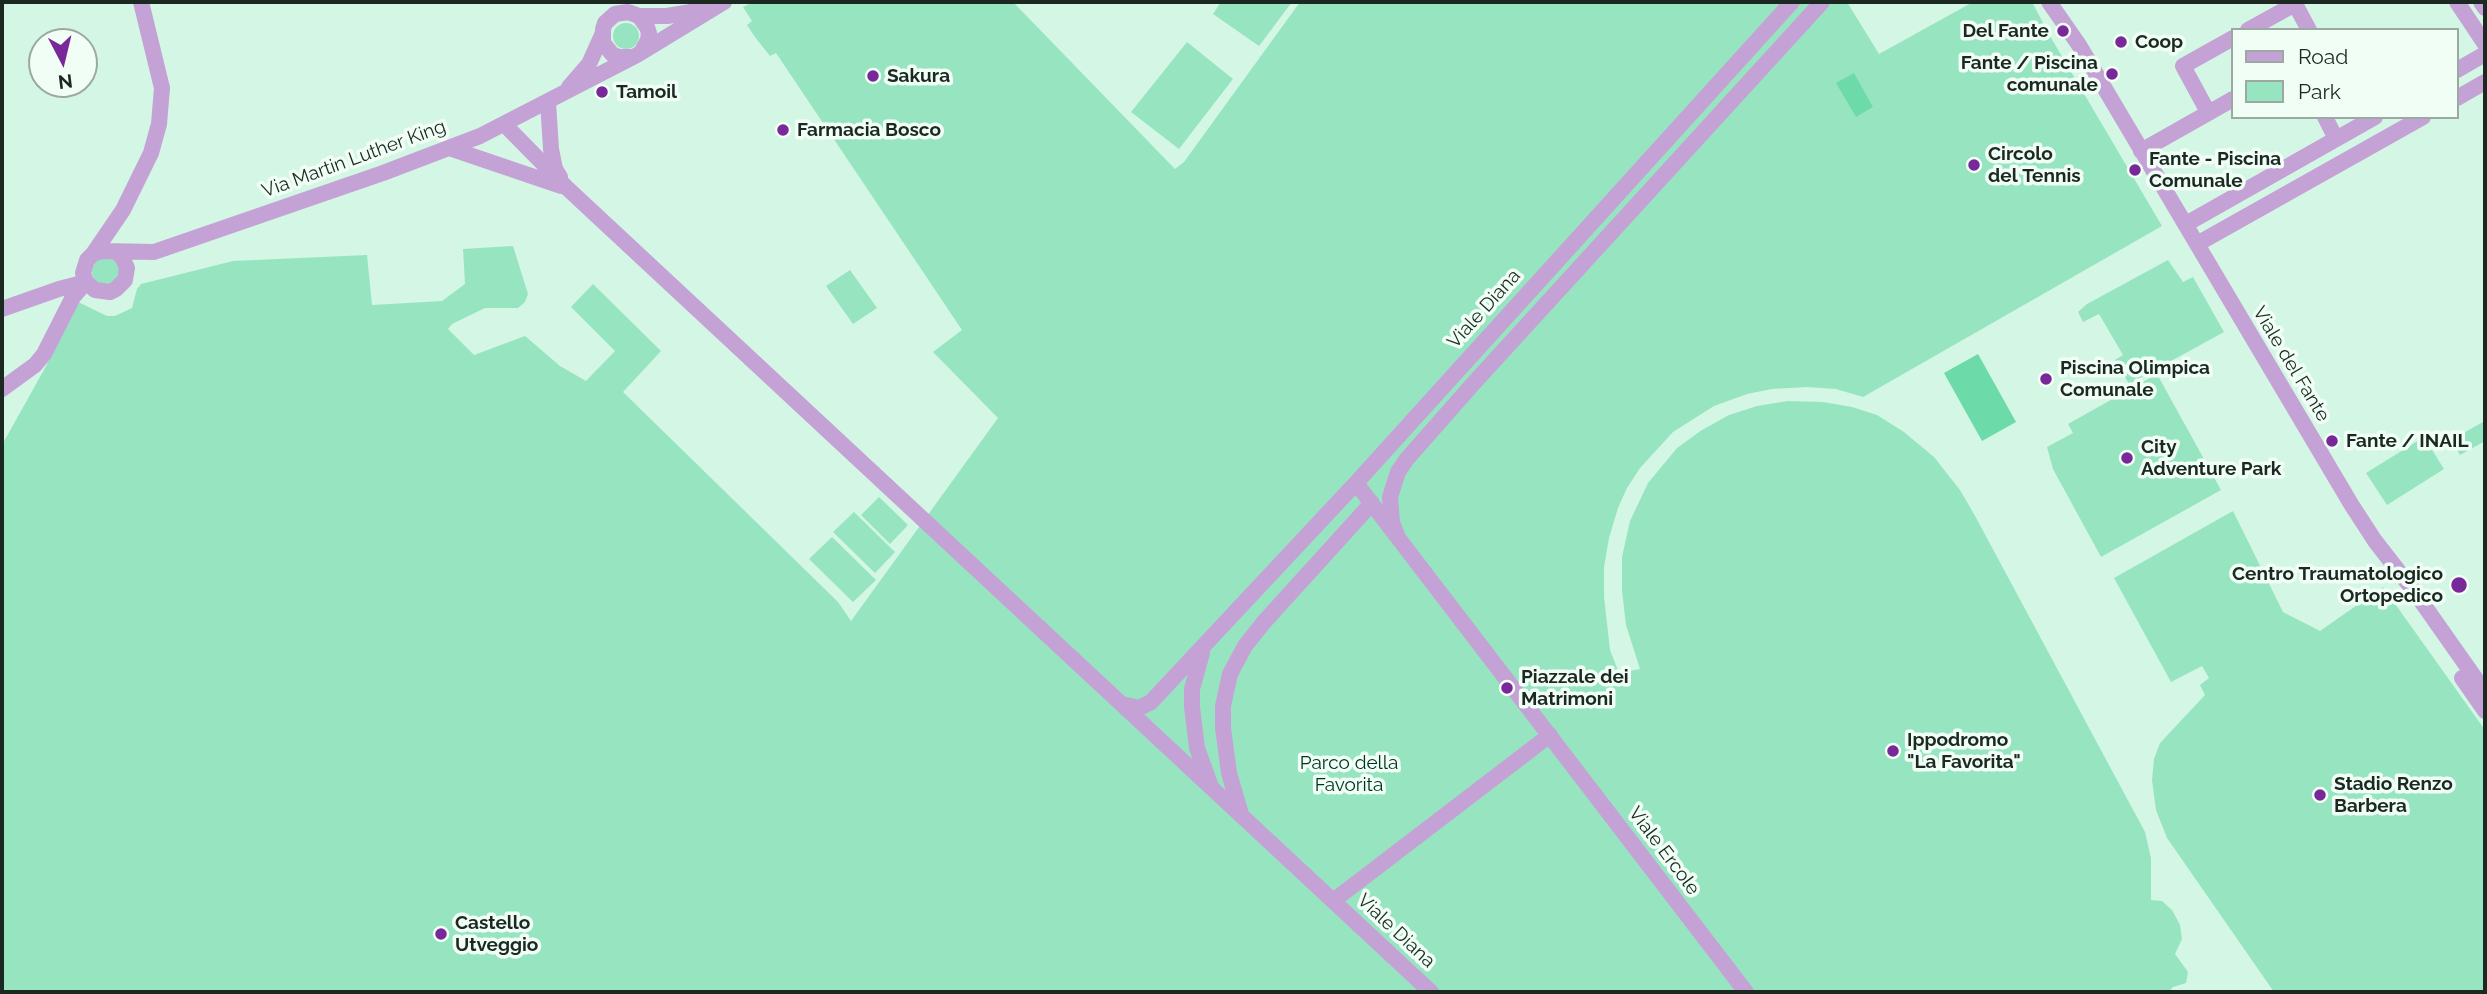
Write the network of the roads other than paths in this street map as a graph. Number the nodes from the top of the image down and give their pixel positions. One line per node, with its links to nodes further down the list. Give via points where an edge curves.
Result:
1 (141, 2): 41 (street, via 162,88 159,124 123,209)
2 (606, 2): 12 (street)
3 (1792, 2): 47 (street, Viale Diana)
4 (1822, 2): 49 (street, via 1406,460 1390,497)
5 (2049, 2): 19 (street, Viale del Fante)
6 (2061, 2): 19 (street, Viale del Fante)
7 (2458, 2): 18 (street)
8 (2481, 2): 11 (street)
9 (2294, 3): 14 (street); 15 (street)
10 (720, 4): 13 (street, via 683,15); 20 (street)
11 (2485, 8)
12 (621, 12): 13 (street); 16 (street, via 610,18)
13 (639, 16): 20 (street, via 649,33)
14 (2251, 28)
15 (2308, 28)
16 (602, 35): 20 (street, via 612,54 625,58); 24 (street, via 590,64)
17 (2232, 39): 28 (street, via 2183,66)
18 (2485, 44)
19 (2079, 46): 35 (street, Viale del Fante)
20 (637, 54): 24 (street)
21 (2485, 54): 22 (street)
22 (2459, 69)
23 (2485, 82): 25 (street)
24 (562, 93): 27 (street, Via Martin Luther King)
25 (2459, 97)
26 (2232, 100): 28 (street)
27 (548, 102): 32 (street, Via Martin Luther King); 36 (street, via 555,169)
28 (2208, 113): 35 (street)
29 (2326, 119): 33 (street)
30 (2371, 119): 33 (street)
31 (2419, 119): 38 (street)
32 (505, 125): 34 (street, Via Martin Luther King); 36 (street)
33 (2336, 139): 37 (street)
34 (449, 148): 36 (street); 39 (street, Via Martin Luther King)
35 (2141, 150): 37 (street, Viale del Fante)
36 (567, 188): 54 (street)
37 (2186, 225): 38 (street, Viale del Fante)
38 (2197, 244): 50 (street, Viale del Fante)
39 (154, 252): 40 (street, Via Martin Luther King); 42 (street, Via Martin Luther King)
40 (117, 253): 41 (street, via 102,251); 42 (street)
41 (88, 268): 42 (street, via 95,290 110,292 121,285); 43 (street, via 59,289); 44 (street)
42 (127, 273)
43 (26, 301): 44 (street, via 61,294); 45 (street)
44 (69, 306): 46 (street, via 39,360)
45 (2, 309)
46 (2, 389)
47 (1356, 483): 48 (street, Viale Ercole); 51 (street, Viale Diana)
48 (1372, 503): 49 (street, Viale Ercole); 59 (street, via 1264,622 1230,674 1223,728 1234,797)
49 (1397, 535): 57 (street, Viale Ercole)
50 (2410, 593): 52 (street, via 2446,629); 53 (street, Viale del Fante); 55 (street); 56 (street)
51 (1206, 644): 54 (street, Viale Diana, via 1152,702 1139,708); 58 (street, Viale Diana, via 1196,670 1192,707 1197,748)
52 (2485, 684)
53 (2485, 692)
54 (1116, 701): 58 (street, Viale Diana)
55 (2485, 702)
56 (2485, 711)
57 (1550, 735): 60 (street, Viale Diana); 62 (street, Viale Ercole)
58 (1212, 790): 59 (street, Viale Diana)
59 (1243, 820): 60 (street, Viale Diana)
60 (1333, 901): 61 (street, Viale Diana)
61 (1431, 992)
62 (1746, 992)

